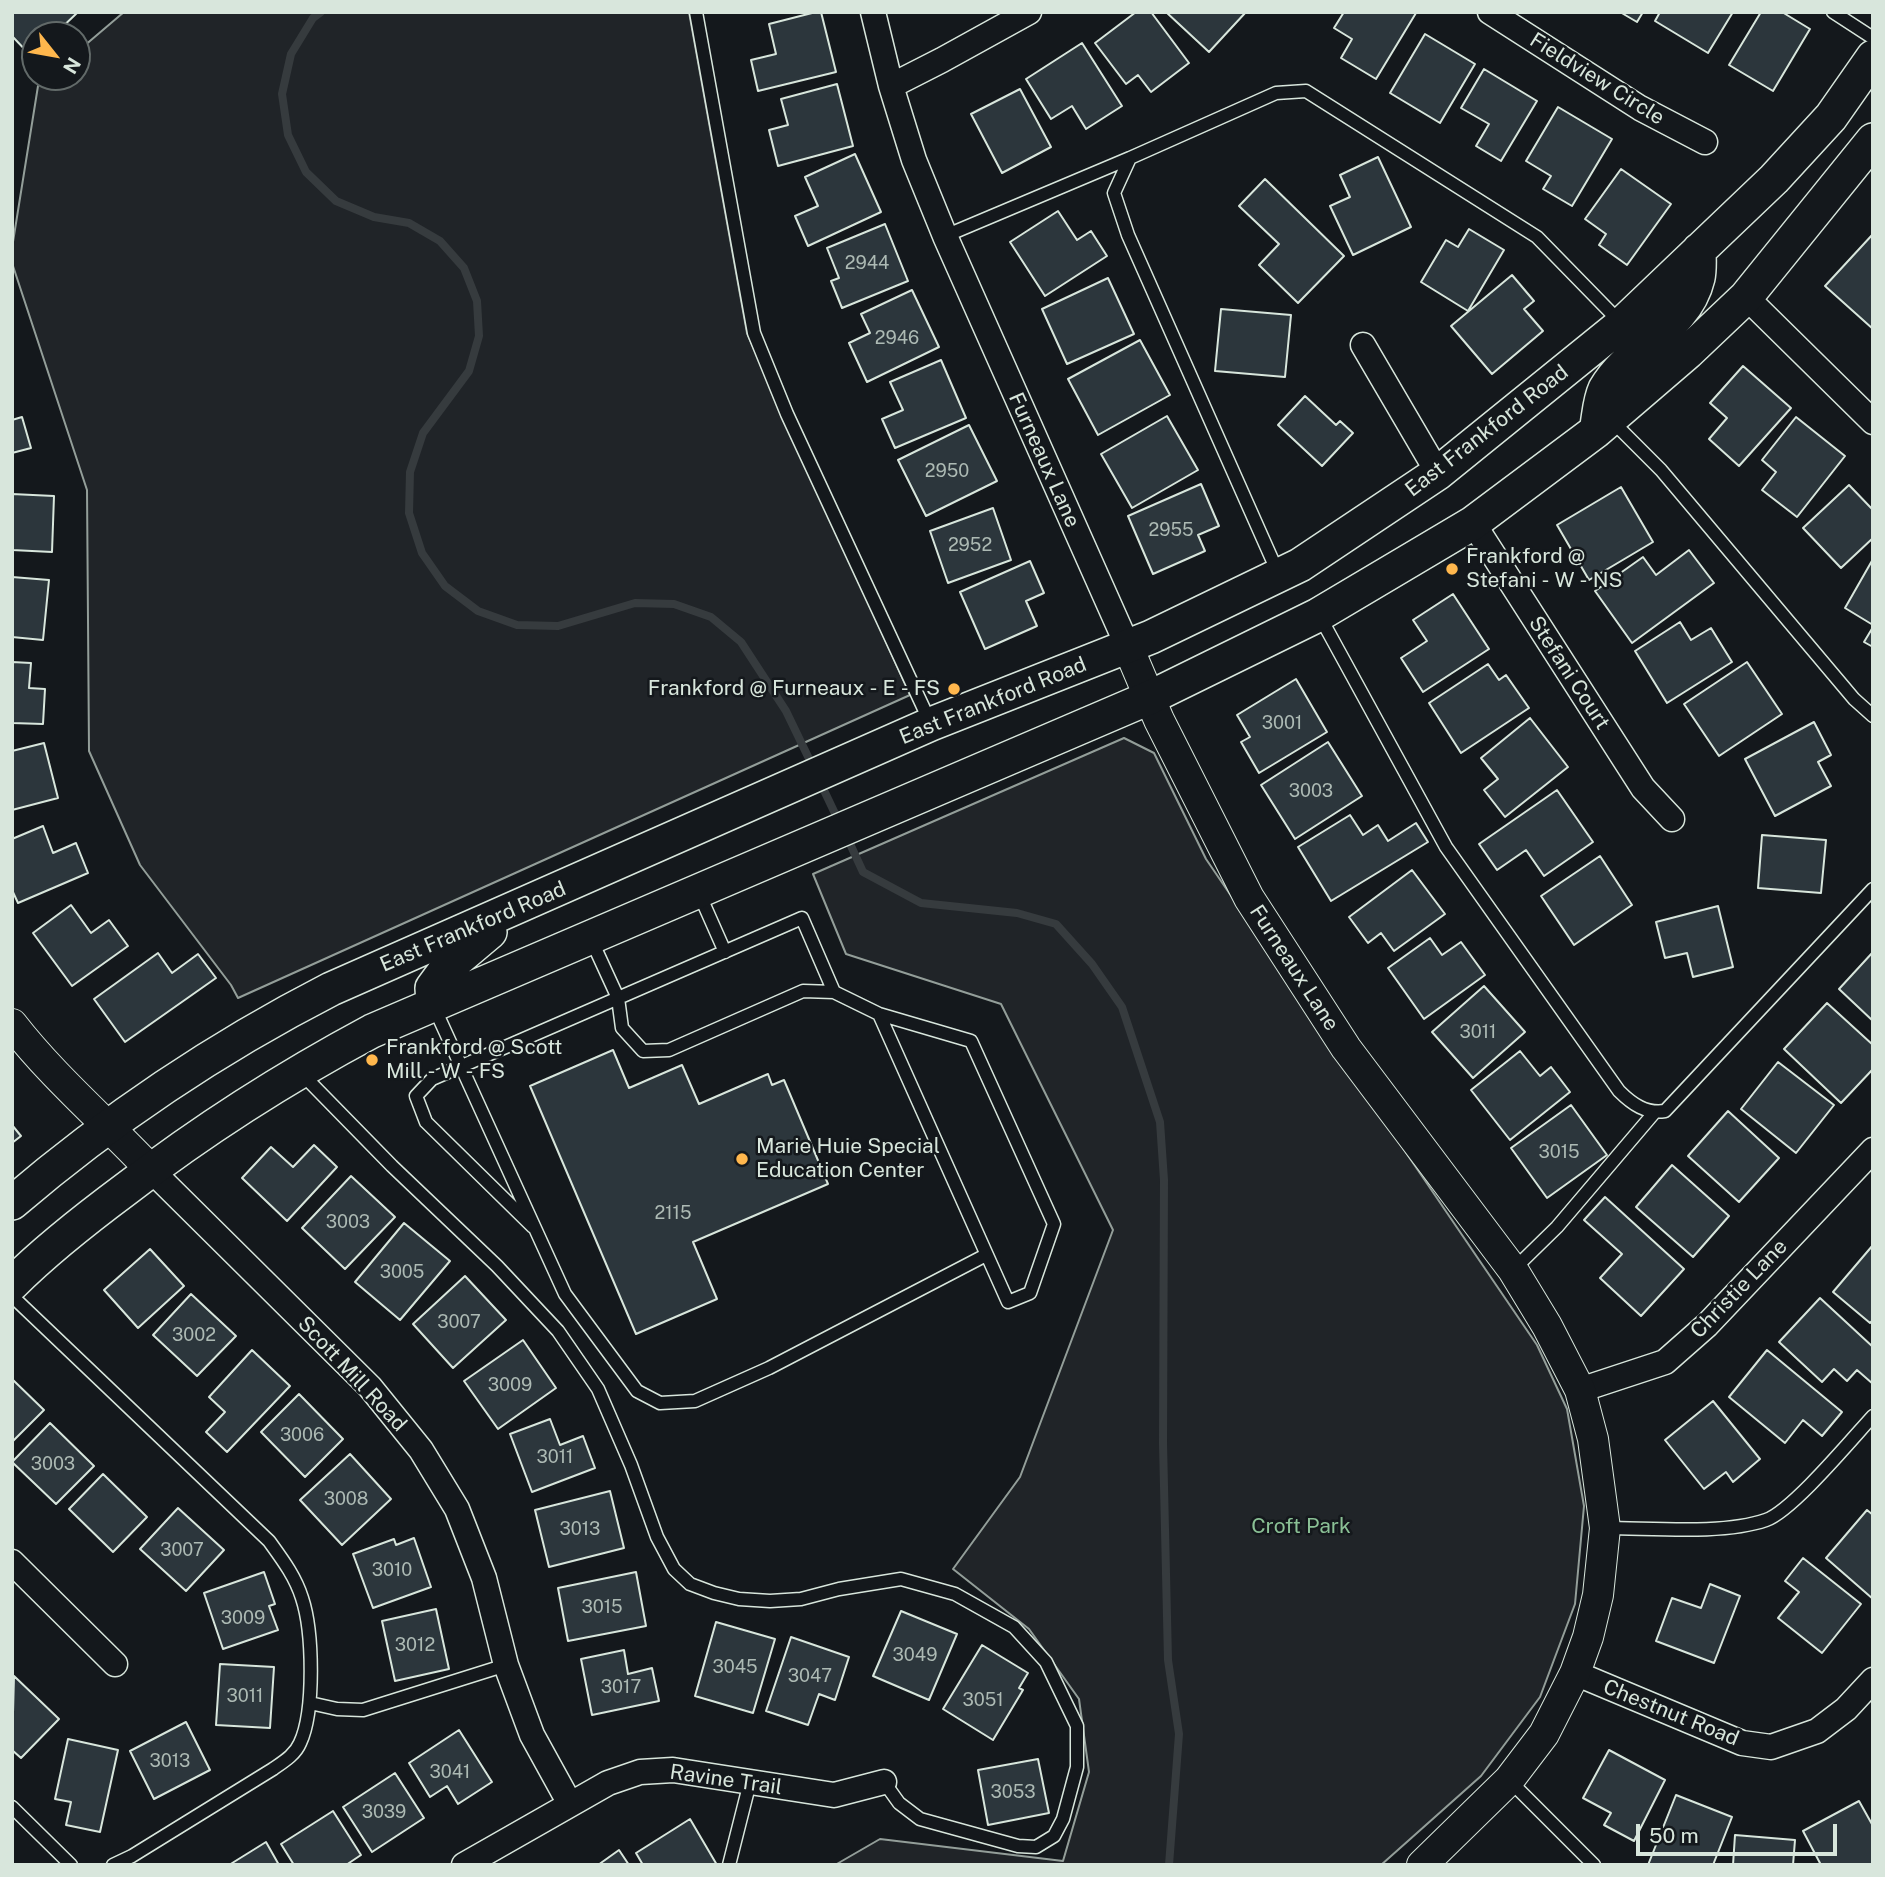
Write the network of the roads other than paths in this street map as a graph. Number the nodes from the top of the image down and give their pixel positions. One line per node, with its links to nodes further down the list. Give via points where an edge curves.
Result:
1 (696, 12): 26 (lane, via 754,333)
2 (873, 12): 8 (street, Furneaux Lane)
3 (1029, 12): 8 (street)
4 (1490, 12): 9 (street, Fieldview Circle, via 1640,108)
5 (1833, 12): 6 (lane)
6 (1873, 38)
7 (1873, 57): 13 (main road, East Frankford Road, via 1831,117)
8 (891, 86): 12 (street, Furneaux Lane)
9 (1705, 142)
10 (1865, 154): 14 (main road)
11 (1130, 158): 12 (lane); 15 (lane, via 1276,93 1306,92 1537,237); 21 (lane, via 1114,192 1128,235)
12 (945, 236): 23 (street, Furneaux Lane)
13 (1699, 250): 15 (main road, East Frankford Road); 18 (main road, via 1699,276 1689,302 1674,323 1607,386 1601,398)
14 (1746, 297): 17 (street); 18 (main road)
15 (1622, 324): 19 (main road, East Frankford Road)
16 (1363, 345): 19 (street)
17 (1873, 422)
18 (1603, 425): 20 (main road); 25 (lane, via 1661,470)
19 (1438, 473): 21 (main road, East Frankford Road)
20 (1473, 523): 22 (main road); 27 (street, Stefani Court, via 1643,788)
21 (1279, 575): 23 (main road, East Frankford Road)
22 (1318, 615): 24 (main road); 40 (lane, via 1446,847 1619,1091)
23 (1128, 647): 24 (street, Furneaux Lane); 26 (main road, East Frankford Road)
24 (1151, 697): 29 (main road); 47 (street, Furneaux Lane, via 1249,898 1346,1048)
25 (1873, 716)
26 (931, 724): 30 (main road, East Frankford Road)
27 (1672, 819)
28 (1873, 889): 40 (lane, via 1665,1111)
29 (698, 891): 31 (main road); 32 (lane)
30 (531, 902): 35 (main road, via 446,969 432,988); 41 (main road, East Frankford Road, via 290,1010)
31 (590, 937): 34 (lane); 35 (main road)
32 (726, 952): 33 (lane, via 802,918); 34 (lane)
33 (834, 992): 34 (lane, via 803,991 670,1050 643,1051 622,1028); 36 (lane)
34 (618, 998): 38 (lane)
35 (433, 1004): 38 (lane); 39 (main road)
36 (879, 1014): 46 (lane); 46 (lane, via 971,1041 1054,1224 1030,1293 1008,1302)
37 (12, 1024): 41 (street, Scott Mill Road, via 36,1055)
38 (460, 1067): 45 (lane); 45 (lane, via 432,1079 416,1096 426,1122)
39 (300, 1071): 43 (main road); 61 (lane, via 558,1331 598,1389 657,1537 674,1569 690,1584 739,1599 770,1601 901,1579 955,1594 1014,1627 1046,1662 1077,1726 1077,1767 1054,1836 1036,1847 1018,1846 920,1819 899,1803)
40 (1654, 1113): 47 (lane, via 1557,1227)
41 (110, 1126): 43 (street, Scott Mill Road); 44 (main road, East Frankford Road)
42 (1873, 1150): 50 (street, Christie Lane, via 1707,1325 1665,1362)
43 (151, 1170): 48 (main road); 55 (street, Scott Mill Road, via 370,1387 421,1450 457,1509 484,1578)
44 (12, 1203)
45 (533, 1227): 46 (lane, via 565,1294 637,1391 660,1404 695,1401 769,1368)
46 (986, 1255)
47 (1513, 1270): 50 (street, Furneaux Lane)
48 (12, 1284)
49 (12, 1296): 58 (lane, via 276,1550 302,1596 309,1628)
50 (1580, 1390): 52 (street, Furneaux Lane, via 1593,1439)
51 (1873, 1416): 52 (lane, via 1798,1496 1768,1520 1729,1528)
52 (1605, 1528): 56 (street, Furneaux Lane, via 1598,1595)
53 (12, 1562): 54 (street)
54 (115, 1664)
55 (506, 1665): 58 (lane, via 363,1710); 62 (street, Scott Mill Road, via 532,1735)
56 (1575, 1673): 57 (street, Chestnut Road, via 1742,1743 1771,1747 1817,1731); 59 (street, Furneaux Lane, via 1544,1734)
57 (1873, 1680)
58 (310, 1703): 65 (lane, via 305,1731 290,1757)
59 (1509, 1780): 68 (street, Furneaux Lane); 69 (lane)
60 (750, 1783): 61 (street, Ravine Trail, via 834,1795); 62 (street, Ravine Trail, via 673,1770 640,1772); 67 (lane)
61 (884, 1783)
62 (569, 1804): 66 (street, Ravine Trail)
63 (12, 1807): 64 (lane)
64 (71, 1865)
65 (113, 1865)
66 (464, 1865)
67 (729, 1865)
68 (1422, 1865)
69 (1594, 1865)

